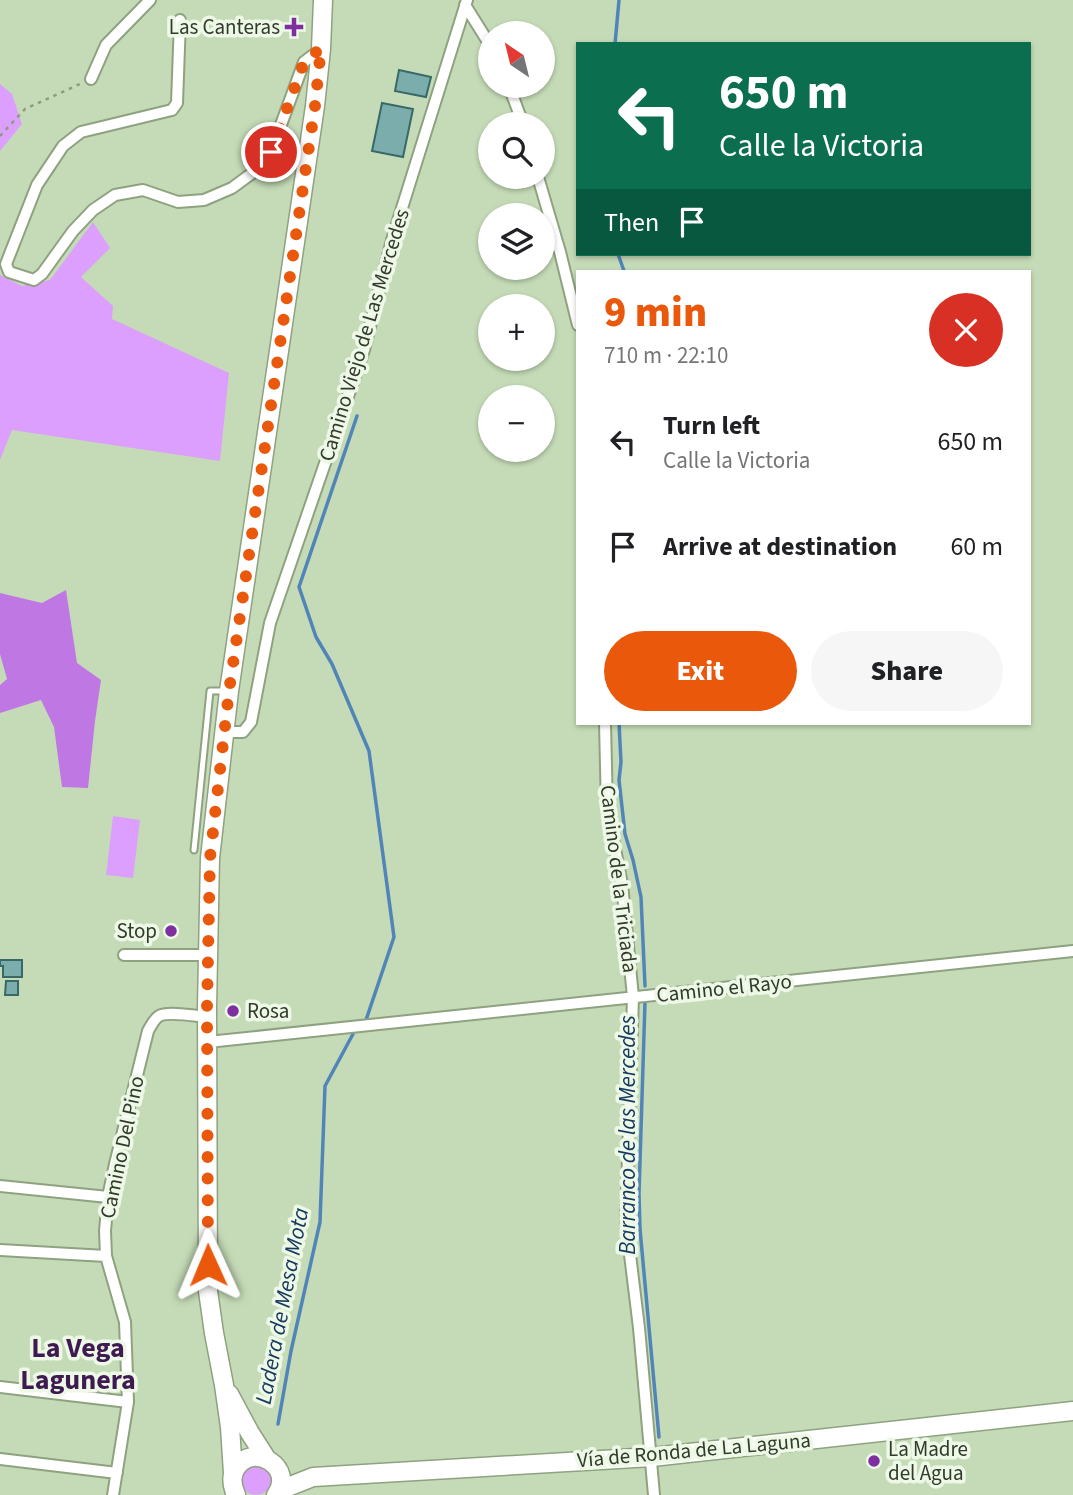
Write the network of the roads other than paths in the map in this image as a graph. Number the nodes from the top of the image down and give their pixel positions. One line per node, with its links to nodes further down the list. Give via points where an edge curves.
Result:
1 (150, 0): 7 (street, via 106,45)
2 (323, 0): 6 (main road)
3 (466, 3): 5 (street); 12 (street, Camino Viejo de Las Mercedes, via 392,240 364,350 271,623 251,722 243,732)
4 (180, 20): 6 (street, via 177,103 172,110 81,132 63,146 37,185 6,264 9,272 34,280 73,230 115,195 143,190 178,202 204,200 232,188 259,168 271,152 304,62)
5 (478, 24)
6 (321, 48): 10 (main road)
7 (91, 79)
8 (542, 189): 9 (street)
9 (576, 317)
10 (229, 691): 12 (main road); 13 (lane, via 210,691)
11 (605, 725): 17 (street, Camino de la Triciada, via 607,809 622,884)
12 (225, 732): 15 (main road, via 210,858)
13 (194, 850)
14 (1073, 951): 17 (street, Camino el Rayo)
15 (208, 954): 16 (street); 18 (main road)
16 (124, 956)
17 (633, 997): 19 (street, Camino el Rayo); 28 (street, Camino de la Triciada, via 626,1222)
18 (207, 1017): 19 (main road); 21 (street, Camino Del Pino, via 168,1014 153,1021)
19 (208, 1042): 24 (main road, via 208,1291)
20 (0, 1186): 21 (street)
21 (108, 1197): 23 (street, Camino Del Pino)
22 (0, 1250): 23 (street)
23 (106, 1256): 26 (street, Camino Del Pino, via 125,1322)
24 (224, 1385): 30 (main road); 32 (main road)
25 (0, 1387): 26 (street)
26 (128, 1402): 31 (street, Camino Del Pino)
27 (1073, 1412): 28 (main road, Vía de Ronda de La Laguna)
28 (652, 1457): 33 (main road, Vía de Ronda de La Laguna); 37 (street, Camino de la Triciada)
29 (0, 1459): 31 (street)
30 (271, 1461): 32 (main road, via 246,1458); 33 (main road, Vía de Ronda de La Laguna); 34 (main road, via 282,1481)
31 (117, 1473): 35 (street, Camino Del Pino)
32 (233, 1474): 36 (main road)
33 (313, 1477): 34 (main road, Vía de Ronda de La Laguna)
34 (278, 1493)
35 (113, 1495)
36 (236, 1495)
37 (654, 1495)

